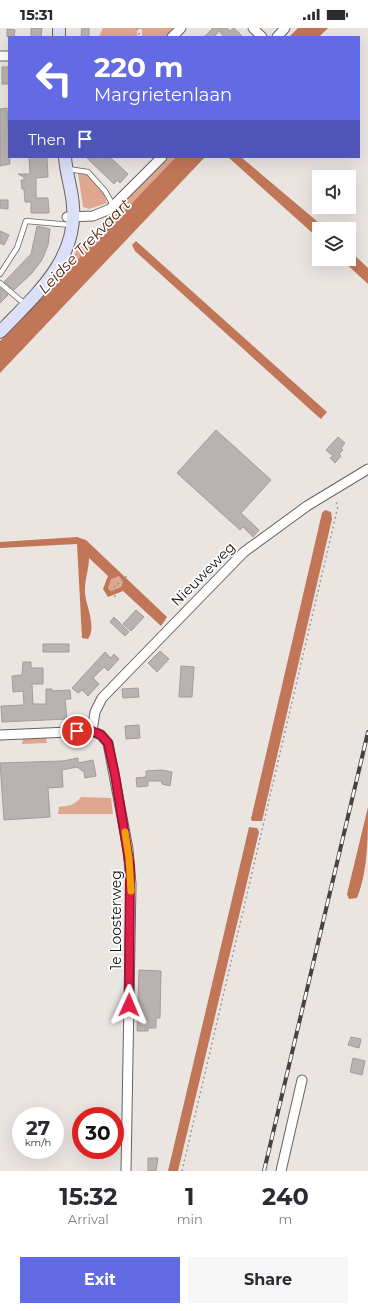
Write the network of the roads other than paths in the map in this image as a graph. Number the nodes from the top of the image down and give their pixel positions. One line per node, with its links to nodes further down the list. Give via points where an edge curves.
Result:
1 (181, 28): 4 (street)
2 (252, 28): 5 (street)
3 (286, 28): 6 (street)
4 (173, 36)
5 (261, 36)
6 (278, 36)
7 (65, 158): 9 (main road)
8 (161, 158): 10 (street)
9 (67, 175): 10 (lane, via 88,172 105,191); 11 (main road, via 72,194)
10 (114, 207): 11 (street, via 93,216)
11 (70, 221): 12 (lane, via 26,221 17,248); 14 (main road, via 68,244 60,264 48,280)
12 (0, 274)
13 (0, 283): 14 (lane)
14 (24, 303): 15 (main road); 16 (main road)
15 (0, 325)
16 (0, 332)
17 (368, 469): 18 (street, Nieuweweg, via 330,492 244,552 212,582 102,698 95,712)
18 (92, 731): 19 (street); 21 (street, 1e Loosterweg, via 101,735 108,743 128,849 131,884)
19 (0, 735)
20 (302, 1080): 22 (street)
21 (126, 1171)
22 (281, 1171)

